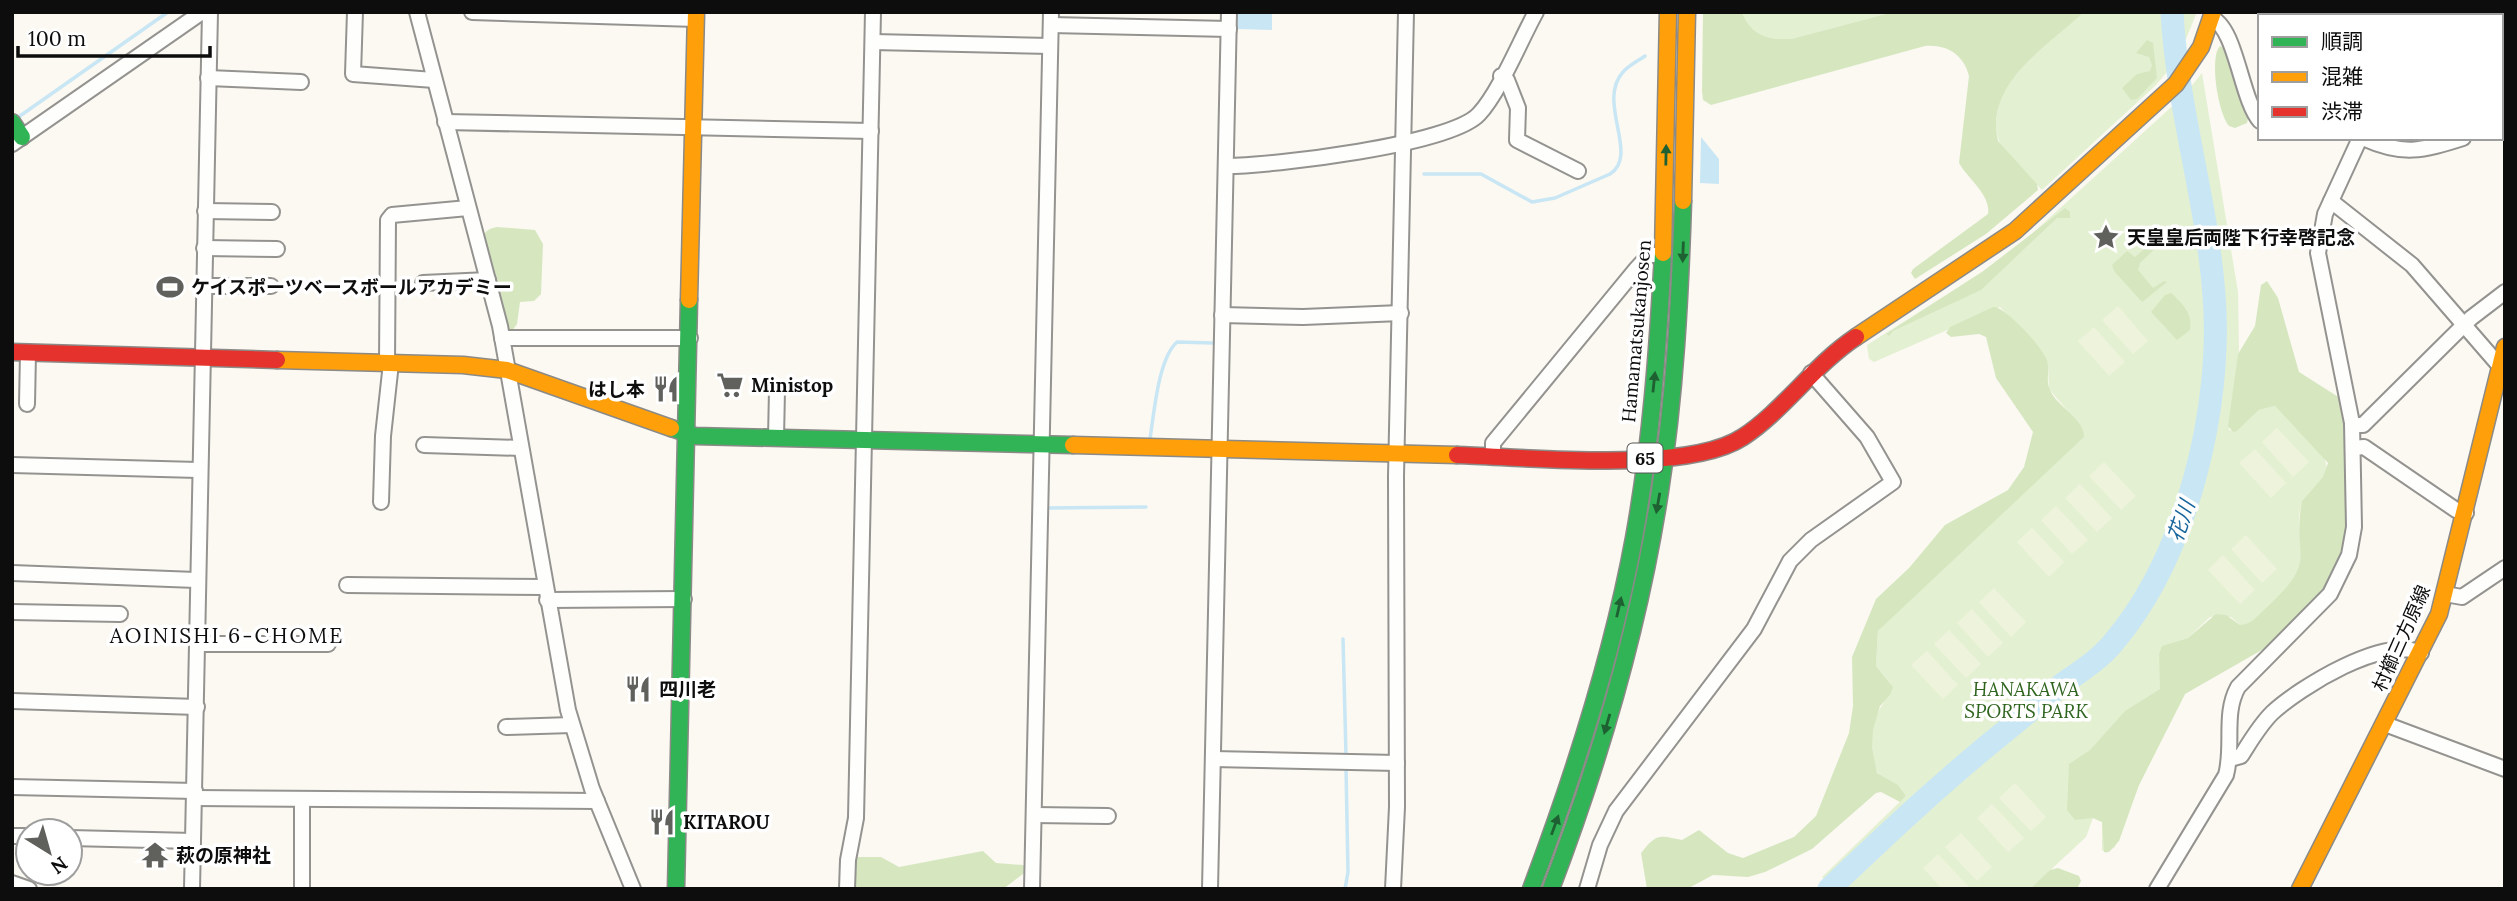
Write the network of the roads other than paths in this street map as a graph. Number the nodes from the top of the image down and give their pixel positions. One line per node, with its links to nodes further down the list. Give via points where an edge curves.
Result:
1 (202, 12): 27 (street)
2 (210, 12): 19 (street)
3 (355, 12): 20 (street, via 353,74)
4 (472, 12): 13 (street)
5 (873, 12): 16 (street)
6 (1229, 12): 15 (street)
7 (1406, 12): 31 (street)
8 (1536, 12): 18 (street)
9 (1668, 12): 40 (street, Hamamatsukanjosen / 65, one-way to 9)
10 (1687, 12): 72 (street, Hamamatsukanjosen / 65, one-way to 72, via 1682,263)
11 (419, 13): 20 (street)
12 (2212, 15): 22 (street, via 2224,27); 57 (street, via 2193,61 2167,92 2015,231 1865,329)
13 (696, 16): 25 (street)
14 (1051, 19): 15 (street); 17 (street)
15 (1229, 29): 32 (street)
16 (873, 42): 17 (street); 26 (street)
17 (1050, 46): 65 (street)
18 (1501, 76): 31 (street, via 1486,105 1468,123); 33 (street, via 1518,108 1517,140)
19 (208, 78): 21 (street); 36 (street)
20 (434, 80): 24 (street)
21 (301, 82)
22 (2258, 118)
23 (12, 122): 27 (street)
24 (445, 122): 25 (street); 35 (street)
25 (694, 127): 26 (street); 50 (street)
26 (871, 131): 63 (street)
27 (17, 140)
28 (2360, 140): 34 (street)
29 (2367, 140): 30 (street, via 2405,152)
30 (2455, 140)
31 (1404, 145): 32 (street); 46 (street)
32 (1226, 166): 47 (street)
33 (1578, 171)
34 (2331, 201): 48 (street, via 2412,265); 60 (street, via 2319,239 2319,266)
35 (468, 208): 41 (street); 54 (street, via 392,215 388,220)
36 (205, 211): 37 (street); 38 (street)
37 (272, 212)
38 (204, 248): 39 (street); 43 (street)
39 (276, 249)
40 (1664, 255): 70 (street, via 1649,255 1637,268 1493,443); 71 (street, Hamamatsukanjosen / 65, one-way to 40)
41 (488, 280): 42 (street); 49 (street)
42 (422, 283)
43 (203, 286): 44 (street); 53 (street)
44 (271, 286)
45 (2505, 292): 48 (street)
46 (1401, 313): 47 (street); 69 (street)
47 (1222, 315): 68 (street)
48 (2464, 325): 55 (street); 60 (street, via 2363,425)
49 (502, 338): 50 (street); 56 (street)
50 (690, 338): 61 (street)
51 (2505, 347): 55 (street, 村櫛三方原線)
52 (20, 353): 53 (street); 59 (street)
53 (201, 358): 54 (street); 74 (street)
54 (389, 363): 56 (street); 75 (street)
55 (2502, 369): 76 (street, 村櫛三方原線)
56 (508, 370): 61 (street); 66 (street)
57 (1811, 373): 72 (street, via 1744,437 1714,451); 116 (street, via 1867,437 1893,482 1811,540 1790,561 1754,629 1616,811)
58 (777, 390): 62 (street)
59 (27, 404)
60 (2352, 425): 67 (street)
61 (688, 434): 62 (street); 83 (street)
62 (776, 438): 63 (street)
63 (864, 440): 65 (street); 110 (street, via 856,818)
64 (424, 445): 66 (street)
65 (1042, 446): 68 (street); 102 (street)
66 (521, 447): 81 (street)
67 (2353, 448): 76 (street, via 2364,447); 95 (street, via 2354,527 2345,569 2320,605 2238,688 2231,703)
68 (1219, 449): 69 (street); 94 (street)
69 (1398, 453): 70 (street); 96 (street)
70 (1493, 456): 71 (street)
71 (1645, 460): 72 (street); 114 (street, Hamamatsukanjosen / 65, one-way to 71, via 1566,794 1607,656)
72 (1664, 460): 115 (street, Hamamatsukanjosen / 65, one-way to 115, via 1644,575 1617,688)
73 (12, 465): 74 (street)
74 (198, 470): 79 (street)
75 (381, 502)
76 (2466, 513): 82 (street, 村櫛三方原線)
77 (2505, 568): 82 (street, via 2462,597)
78 (12, 573): 79 (street)
79 (197, 580): 86 (street)
80 (347, 585): 81 (street)
81 (546, 593): 83 (street); 92 (street)
82 (2445, 594): 88 (street, 村櫛三方原線)
83 (684, 599): 109 (street)
84 (12, 612): 85 (street)
85 (120, 614)
86 (199, 644): 87 (street); 90 (street)
87 (328, 644)
88 (2421, 653): 91 (street, 村櫛三方原線); 95 (street, via 2411,648 2344,666 2280,706 2241,757)
89 (12, 701): 90 (street)
90 (197, 707): 99 (street)
91 (2385, 724): 97 (street); 118 (street, 村櫛三方原線)
92 (572, 726): 93 (street); 101 (street)
93 (506, 727)
94 (1213, 759): 96 (street); 112 (street)
95 (2230, 760): 117 (street, via 2222,784)
96 (1397, 763): 113 (street)
97 (2505, 769)
98 (12, 787): 99 (street)
99 (195, 794): 100 (street); 105 (street)
100 (302, 800): 101 (street); 107 (street)
101 (597, 802): 108 (street)
102 (1034, 815): 103 (street); 111 (street)
103 (1108, 816)
104 (84, 838): 105 (street)
105 (193, 841): 106 (street)
106 (192, 889)
107 (302, 889)
108 (633, 889)
109 (676, 889)
110 (848, 889)
111 (1032, 889)
112 (1210, 889)
113 (1393, 889)
114 (1531, 889)
115 (1551, 889)
116 (1587, 889)
117 (2157, 889)
118 (2300, 889)

